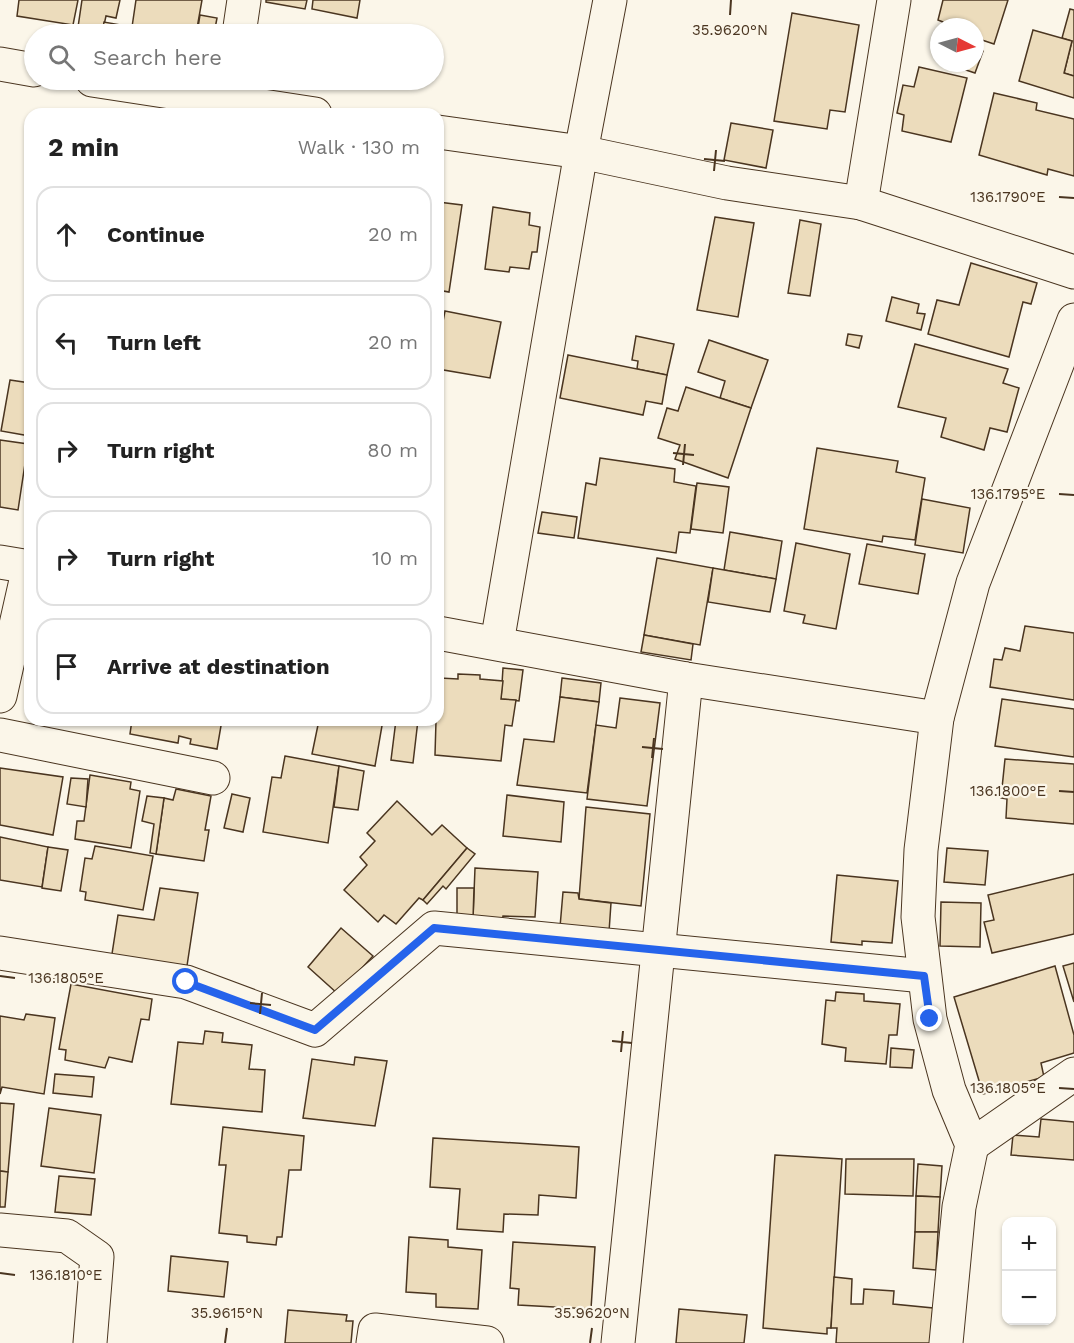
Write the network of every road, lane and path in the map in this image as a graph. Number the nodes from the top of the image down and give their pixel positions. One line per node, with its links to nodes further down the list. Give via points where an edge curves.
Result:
1 (244, 0): 4 (street)
2 (610, 0): 11 (street)
3 (894, 0): 12 (street)
4 (240, 24)
5 (0, 64): 6 (street)
6 (24, 68)
7 (168, 90): 8 (street)
8 (229, 98): 9 (street)
9 (283, 108)
10 (444, 133): 11 (street)
11 (581, 152): 12 (street, via 727,183); 17 (street)
12 (861, 203): 13 (street)
13 (1074, 272)
14 (1074, 320): 20 (street, via 973,583)
15 (20, 565): 19 (street)
16 (444, 634): 17 (street)
17 (497, 643): 18 (street)
18 (686, 679): 20 (street); 23 (street)
19 (0, 696)
20 (937, 718): 25 (street, via 918,906)
21 (0, 735): 22 (street)
22 (213, 778)
23 (659, 950): 24 (street, via 434,928 315,1030 186,982); 25 (street); 32 (street)
24 (0, 953)
25 (924, 976): 27 (street, via 930,1019 949,1090)
26 (1074, 1074): 27 (street)
27 (972, 1144): 33 (street, via 959,1207)
28 (0, 1230): 29 (street, via 67,1236 97,1257)
29 (90, 1343)
30 (373, 1343): 31 (street, via 375,1330)
31 (487, 1343)
32 (618, 1343)
33 (946, 1343)

